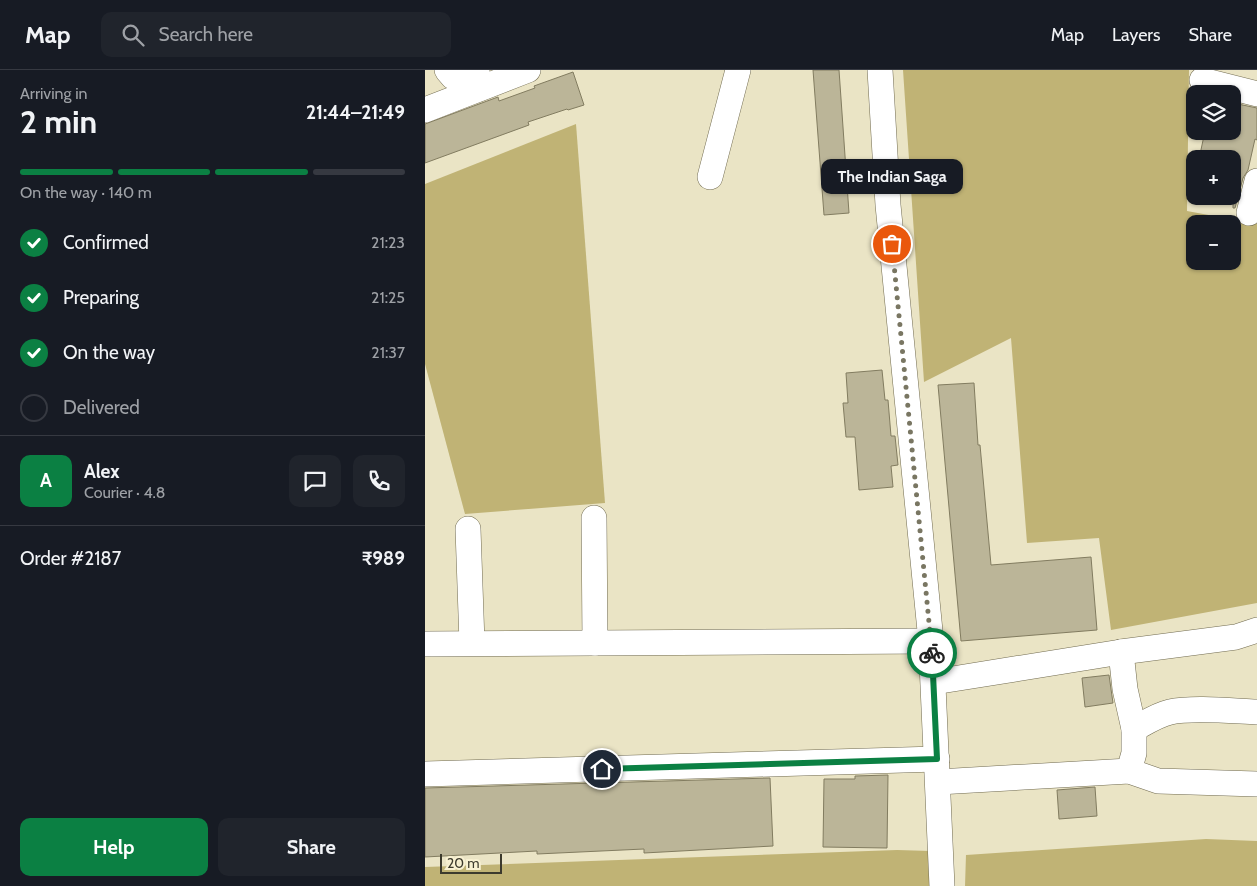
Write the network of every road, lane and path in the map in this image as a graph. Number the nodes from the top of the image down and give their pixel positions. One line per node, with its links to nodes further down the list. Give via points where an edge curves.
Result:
1 (447, 70): 5 (street, via 453,77)
2 (528, 70): 5 (street)
3 (738, 70): 9 (street)
4 (880, 70): 15 (street, via 888,205)
5 (478, 80): 8 (street)
6 (1202, 80): 7 (street)
7 (1257, 94)
8 (425, 110)
9 (710, 177)
10 (1257, 181): 11 (street)
11 (1249, 213)
12 (594, 518): 16 (street)
13 (468, 529): 18 (street)
14 (1257, 630): 19 (street, via 1236,637)
15 (931, 641): 16 (street); 20 (street)
16 (595, 643): 18 (street)
17 (425, 644): 18 (street)
18 (472, 644)
19 (1121, 652): 20 (street); 22 (street)
20 (934, 682): 23 (street)
21 (1257, 712): 22 (street, via 1182,710 1169,712)
22 (1134, 730): 24 (street, via 1134,753)
23 (938, 771): 24 (street); 25 (street); 27 (street)
24 (1129, 771): 26 (street, via 1158,781)
25 (425, 774)
26 (1257, 784)
27 (942, 886)

